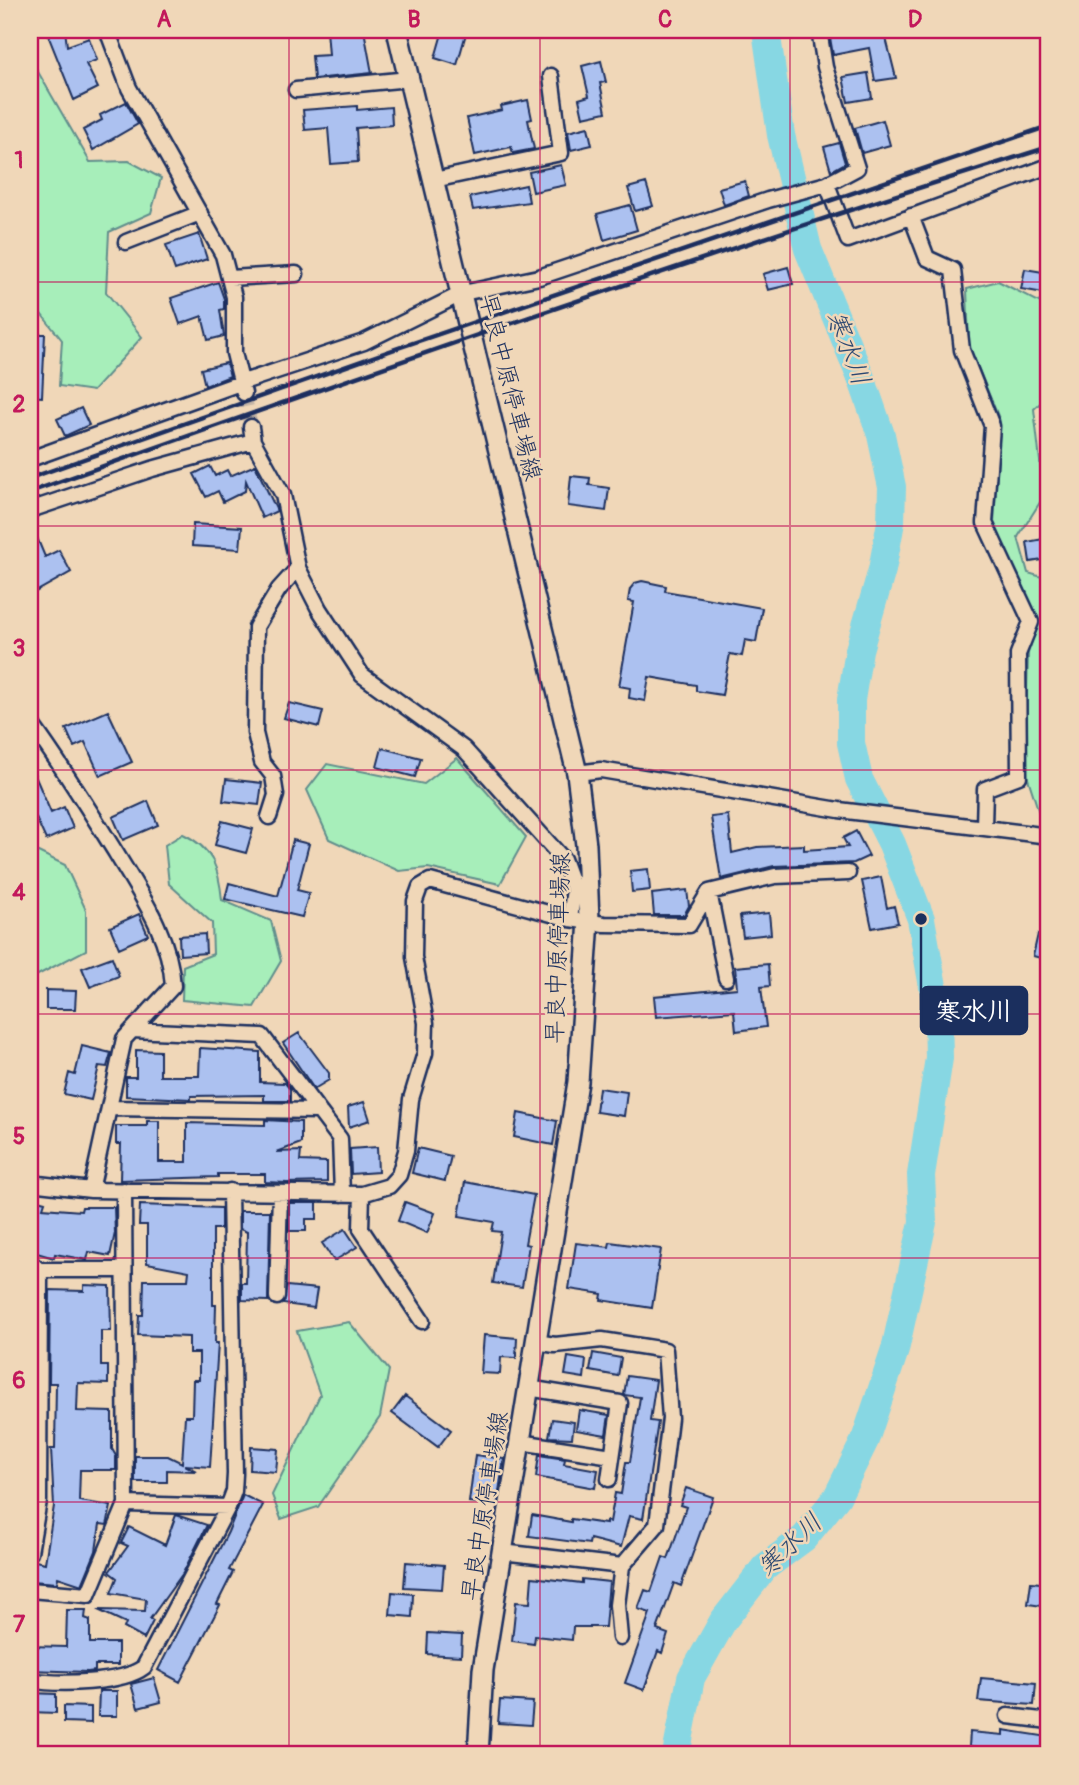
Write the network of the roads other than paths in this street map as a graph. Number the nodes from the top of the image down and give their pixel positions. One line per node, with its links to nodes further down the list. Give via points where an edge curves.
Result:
1 (107, 30): 10 (street, via 129,88)
2 (397, 30): 5 (main road, 早良中原停車場線)
3 (819, 30): 9 (street, via 825,67 857,168)
4 (551, 76): 8 (street, via 561,153)
5 (409, 79): 6 (street); 8 (main road, 早良中原停車場線)
6 (296, 90)
7 (1049, 166): 11 (street)
8 (434, 180): 15 (main road, 早良中原停車場線)
9 (827, 184): 11 (street, via 848,240); 15 (street, via 539,277)
10 (200, 213): 12 (street); 14 (street)
11 (911, 216): 23 (street, via 927,258 953,270 962,350 992,426 985,523 1031,622 1018,654 1019,776 985,789)
12 (126, 242)
13 (296, 274): 14 (street)
14 (230, 278): 16 (street, via 234,353)
15 (463, 293): 16 (street, via 364,342); 21 (main road, 早良中原停車場線)
16 (242, 388): 17 (street)
17 (30, 459)
18 (30, 510): 19 (street, via 252,434 283,495)
19 (298, 568): 22 (street, via 256,627 255,733 276,795); 27 (street, via 362,675 464,749 563,859)
20 (30, 722): 29 (street, via 69,776 157,922 172,963 173,985)
21 (578, 773): 23 (street, via 601,770 839,810); 27 (main road, 早良中原停車場線, via 586,845)
22 (269, 817)
23 (984, 827): 24 (street)
24 (1049, 836)
25 (848, 873): 26 (street, via 775,876)
26 (709, 892): 27 (street, via 689,925 604,924); 28 (street)
27 (579, 919): 38 (street, via 444,883 430,881 420,887 415,901 414,957 426,1023 425,1053 411,1099 399,1174 389,1186); 43 (main road, 早良中原停車場線, via 578,1082)
28 (726, 978)
29 (132, 1030): 30 (street, via 124,1039); 31 (street, via 262,1037)
30 (109, 1108): 31 (street); 33 (street)
31 (319, 1111): 37 (street, via 340,1139)
32 (30, 1183): 33 (street)
33 (91, 1190): 34 (street)
34 (124, 1190): 35 (street); 40 (street)
35 (230, 1192): 36 (street); 49 (street, via 235,1474)
36 (280, 1193): 37 (street); 41 (street)
37 (342, 1194): 38 (street)
38 (362, 1194): 42 (street, via 361,1229)
39 (34, 1266): 40 (street); 50 (street, via 39,1501)
40 (124, 1270): 48 (street)
41 (277, 1297)
42 (422, 1321)
43 (536, 1342): 44 (main road, 早良中原停車場線); 52 (street, via 555,1345 601,1340 665,1350 670,1418 657,1525)
44 (528, 1388): 45 (main road, 早良中原停車場線); 46 (street, via 620,1403)
45 (520, 1442): 46 (street); 51 (main road, 早良中原停車場線)
46 (612, 1456): 47 (street)
47 (609, 1479)
48 (125, 1504): 49 (street); 53 (street, via 88,1595)
49 (228, 1507): 55 (street, via 144,1667 113,1679)
50 (30, 1552)
51 (502, 1552): 52 (street); 58 (main road, 早良中原停車場線, via 483,1670)
52 (622, 1566): 54 (street, via 617,1605)
53 (30, 1590)
54 (620, 1638)
55 (30, 1680)
56 (1008, 1717): 57 (street)
57 (1049, 1721)
58 (478, 1755)

